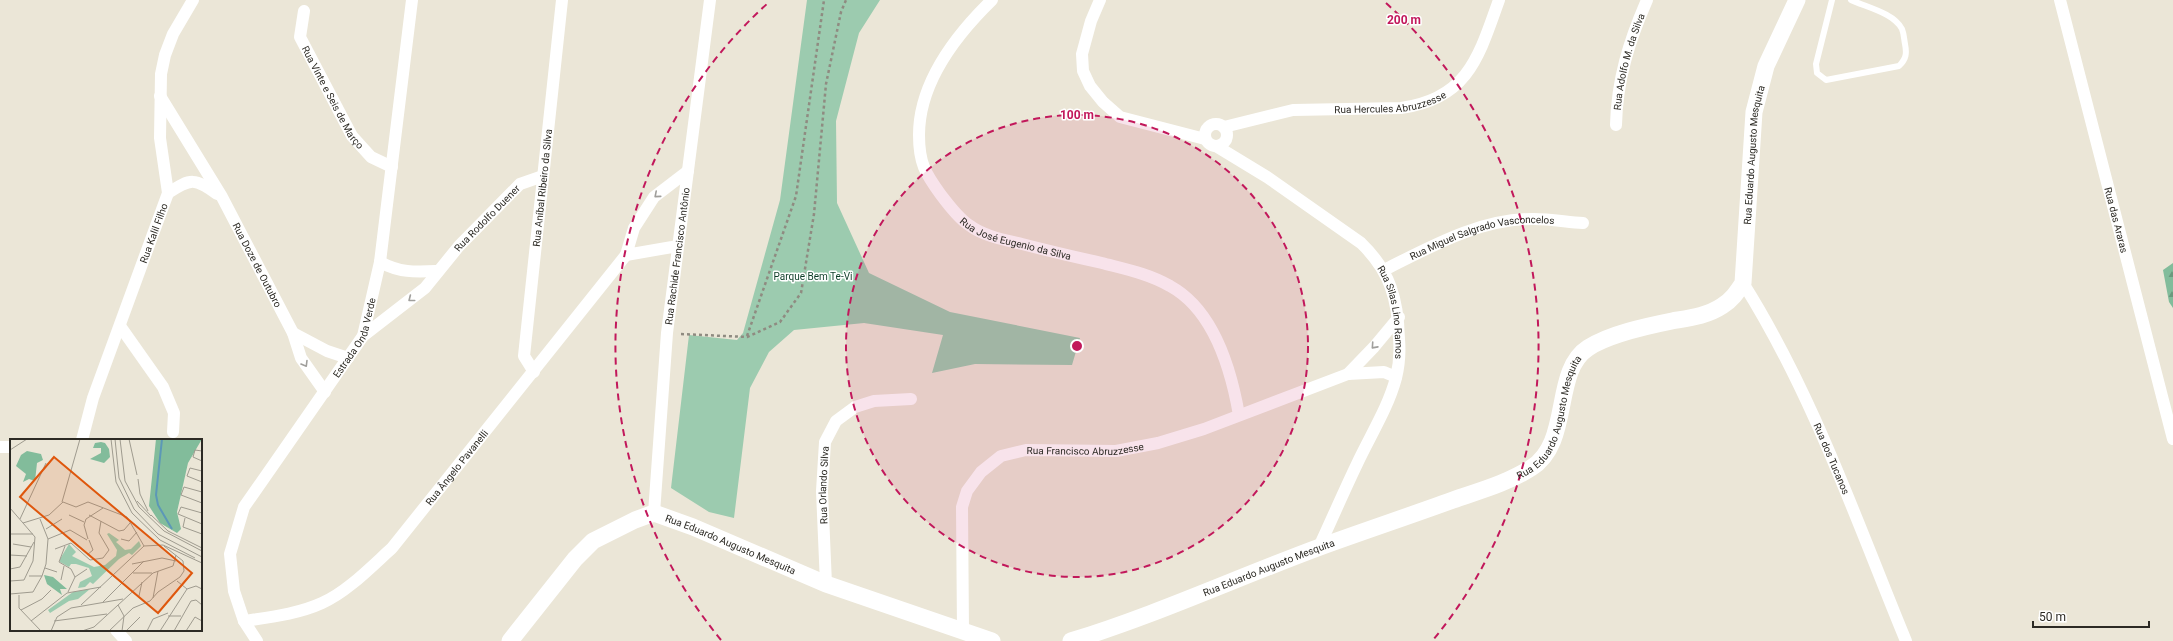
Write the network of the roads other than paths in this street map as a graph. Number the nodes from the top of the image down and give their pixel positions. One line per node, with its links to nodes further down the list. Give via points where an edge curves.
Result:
1 (193, 0): 14 (street, Rua Kalil Filho, via 173,34 165,55)
2 (412, 0): 19 (street, Estrada Onda Verde)
3 (562, 0): 21 (street, Rua Aníbal Ribeiro da Silva)
4 (710, 0): 20 (street, Rua Rachide Francisco Antônio)
5 (992, 0): 41 (street, Rua José Eugenio da Silva, via 953,44 930,83 919,119 919,147 926,174 969,226 997,238 1136,272 1171,286 1198,309 1216,341 1234,382)
6 (1100, 0): 17 (street, via 1082,54 1083,71 1090,86 1120,117)
7 (1499, 0): 16 (street, Rua Hercules Abruzzesse, via 1469,73 1436,100 1401,108 1293,110)
8 (1647, 0): 15 (street, Rua Adolfo M. da Silva, via 1632,33 1623,67 1616,96)
9 (1797, 0): 30 (main road, Rua Eduardo Augusto Mesquita, via 1766,66 1754,112)
10 (1832, 0): 11 (lane, via 1816,64 1817,73 1826,80 1899,66 1904,62 1906,54 1902,30 1898,23)
11 (1851, 0)
12 (2060, 0): 44 (street, Rua das Araras)
13 (304, 11): 19 (street, Rua Vinte e Seis de Março, via 300,37 352,136 371,157)
14 (160, 96): 22 (street, Rua Kalil Filho, via 160,138); 23 (street, Rua Doze de Outubro)
15 (1616, 125)
16 (1224, 127): 17 (street, via 1220,124 1210,125 1206,128); 18 (street, via 1227,138 1221,145)
17 (1205, 139): 18 (street, via 1208,144)
18 (1216, 146): 28 (street, Rua Silas Lino Ramos, via 1267,177 1361,243 1374,255)
19 (392, 167): 27 (street, Estrada Onda Verde)
20 (688, 171): 25 (street, Rua Rachide Francisco Antônio); 26 (street, Rua Ângelo Pavanelli, one-way to 26, via 654,197 634,228)
21 (543, 176): 29 (street, Rua Rodolfo Duener, via 520,184 484,219); 36 (street, Rua Aníbal Ribeiro da Silva, via 524,356)
22 (168, 193): 23 (street, Rua Doze de Outubro, via 186,181 200,182); 32 (street, Rua Kalil Filho)
23 (222, 197): 33 (street, Rua Doze de Outubro)
24 (1583, 223): 28 (street, Rua Miguel Salgrado Vasconcelos, via 1534,219 1505,222 1448,240)
25 (678, 246): 26 (street); 45 (street, Rua Rachide Francisco Antônio, via 667,333)
26 (626, 255): 36 (street, Rua Ângelo Pavanelli)
27 (380, 262): 29 (street, via 394,270); 34 (street, Estrada Onda Verde)
28 (1384, 270): 31 (street, Rua Silas Lino Ramos)
29 (438, 271): 34 (street, Rua Rodolfo Duener, one-way to 34, via 425,288)
30 (1743, 283): 46 (main road, Rua Eduardo Augusto Mesquita, via 1735,296 1703,315 1653,325 1603,340 1586,348 1572,368 1554,440 1546,455 1532,468 1502,483); 56 (street, Rua dos Tucanos, via 1771,327 1797,379)
31 (1399, 317): 37 (street, Rua Francisco Abruzzesse, one-way to 37); 38 (street, Rua Silas Lino Ramos, via 1400,349)
32 (120, 326): 42 (street, via 163,387 174,413); 43 (street, Rua Kalil Filho, via 93,398)
33 (293, 333): 35 (street, via 327,351); 39 (street, Rua Doze de Outubro, one-way to 39, via 301,358)
34 (363, 336): 35 (street, Estrada Onda Verde)
35 (348, 358): 39 (street, Estrada Onda Verde)
36 (534, 372): 48 (street, Rua Ângelo Pavanelli, via 392,548 357,580 322,603 290,613)
37 (1348, 374): 38 (street, Rua Francisco Abruzzesse, via 1384,372); 41 (street, Rua Francisco Abruzzesse)
38 (1396, 377): 46 (street, Rua Silas Lino Ramos, via 1384,411)
39 (325, 392): 48 (street, Estrada Onda Verde, via 244,507 230,554 234,591)
40 (911, 399): 47 (street, Rua Orlando Silva, via 874,401 855,407 836,421 825,442 822,491)
41 (1239, 415): 50 (street, Rua Francisco Abruzzesse, via 1158,443 1116,451 1026,450 1001,456 981,472 967,491 962,506)
42 (173, 432)
43 (82, 439)
44 (2173, 439)
45 (654, 513): 47 (main road, Rua Eduardo Augusto Mesquita); 53 (main road, Rua Eduardo Augusto Mesquita, via 593,542 575,559)
46 (1319, 547): 55 (main road, Rua Eduardo Augusto Mesquita, via 1118,627)
47 (826, 584): 50 (main road, Rua Eduardo Augusto Mesquita)
48 (244, 621): 52 (street, Estrada Onda Verde)
49 (117, 631): 51 (street)
50 (963, 631): 54 (main road, Rua Eduardo Augusto Mesquita)
51 (126, 641)
52 (257, 641)
53 (510, 641)
54 (992, 641)
55 (1071, 641)
56 (1906, 641)

